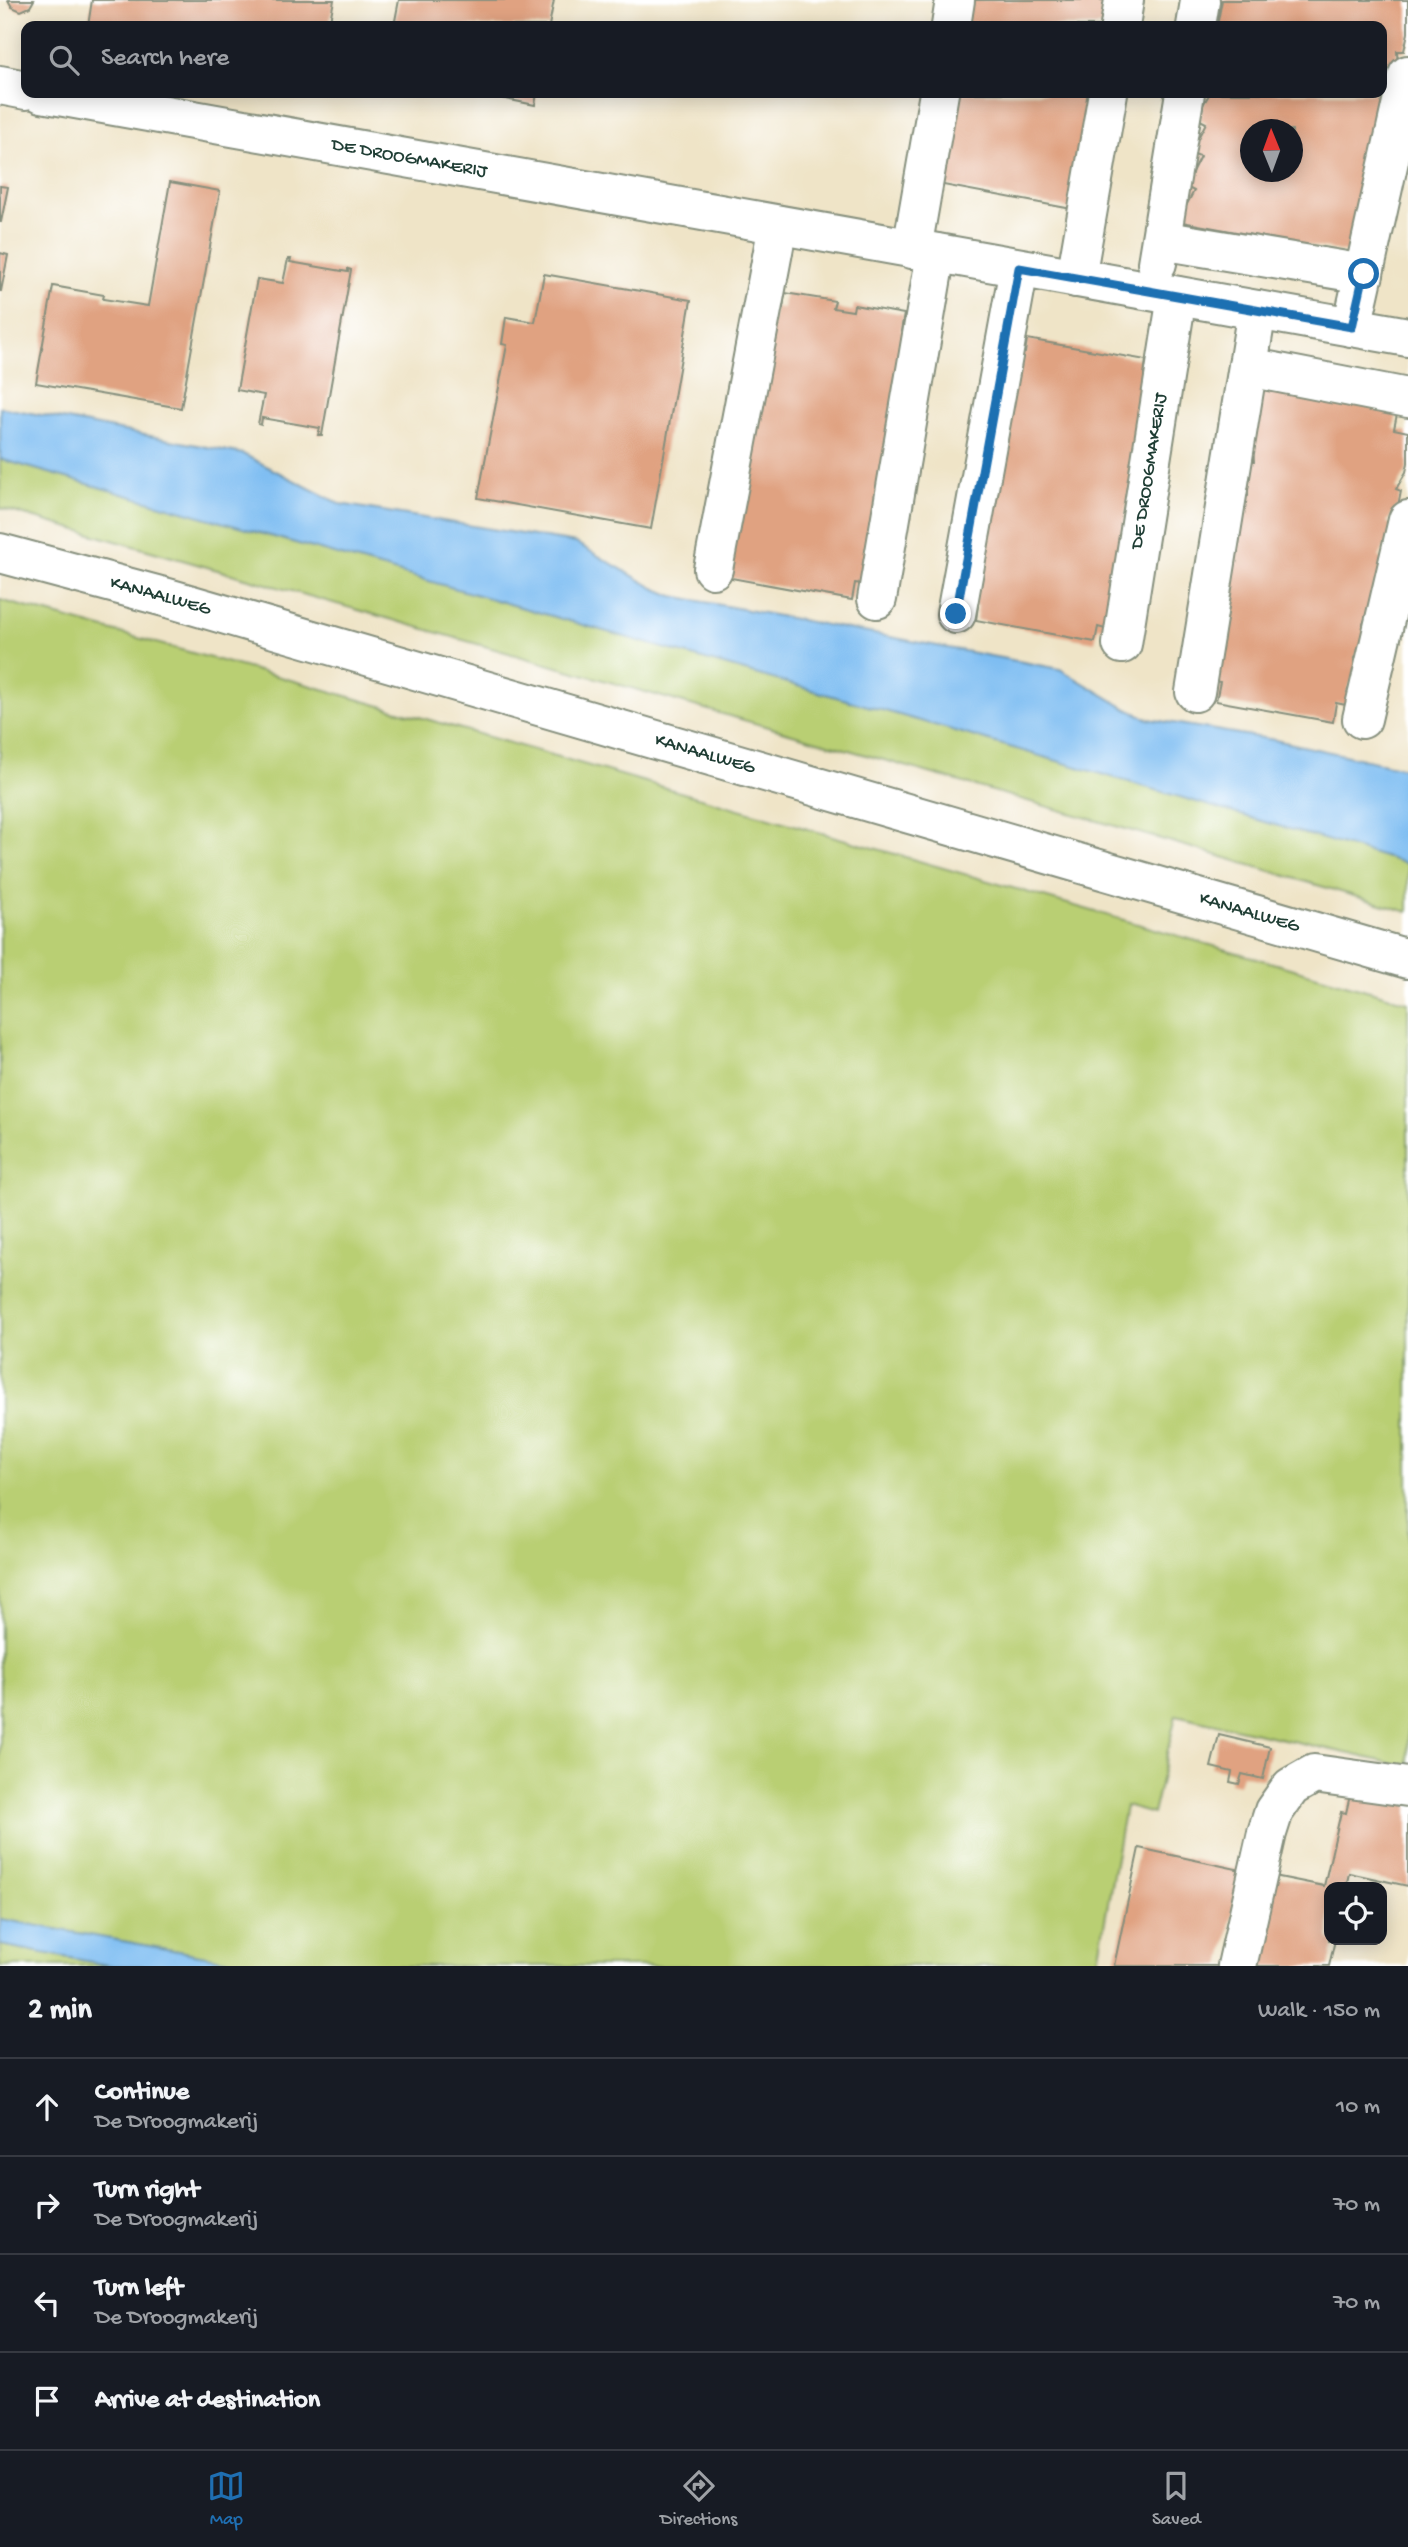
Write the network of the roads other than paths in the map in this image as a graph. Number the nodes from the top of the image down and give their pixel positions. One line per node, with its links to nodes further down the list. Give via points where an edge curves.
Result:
1 (955, 0): 4 (street)
2 (1124, 0): 5 (street)
3 (1200, 1): 6 (street)
4 (952, 21)
5 (1120, 21)
6 (1197, 21)
7 (1408, 75): 18 (street)
8 (0, 85): 9 (street)
9 (21, 89)
10 (70, 98): 14 (street, DE DROOGMAKERIJ)
11 (939, 98): 16 (street)
12 (1107, 98): 19 (street)
13 (1184, 98): 15 (street, DE DROOGMAKERIJ)
14 (778, 225): 16 (street, DE DROOGMAKERIJ); 28 (street)
15 (1161, 240): 18 (street); 20 (street, DE DROOGMAKERIJ)
16 (924, 251): 17 (street, DE DROOGMAKERIJ); 29 (street)
17 (1019, 268): 19 (street, DE DROOGMAKERIJ); 30 (street)
18 (1364, 274): 22 (street)
19 (1076, 278): 20 (street, DE DROOGMAKERIJ)
20 (1165, 294): 21 (street, DE DROOGMAKERIJ); 31 (street, DE DROOGMAKERIJ)
21 (1257, 310): 22 (street, DE DROOGMAKERIJ); 24 (street)
22 (1352, 327): 23 (street, DE DROOGMAKERIJ)
23 (1408, 337)
24 (1248, 367): 25 (street); 32 (street)
25 (1408, 398)
26 (1408, 520): 33 (street)
27 (0, 553): 34 (street, KANAALWEG, via 169,598)
28 (713, 569)
29 (877, 599)
30 (956, 614)
31 (1122, 645)
32 (1195, 692)
33 (1362, 719)
34 (1408, 959)
35 (1408, 1787): 36 (street, via 1314,1774 1283,1797 1267,1833)
36 (1237, 1966)

